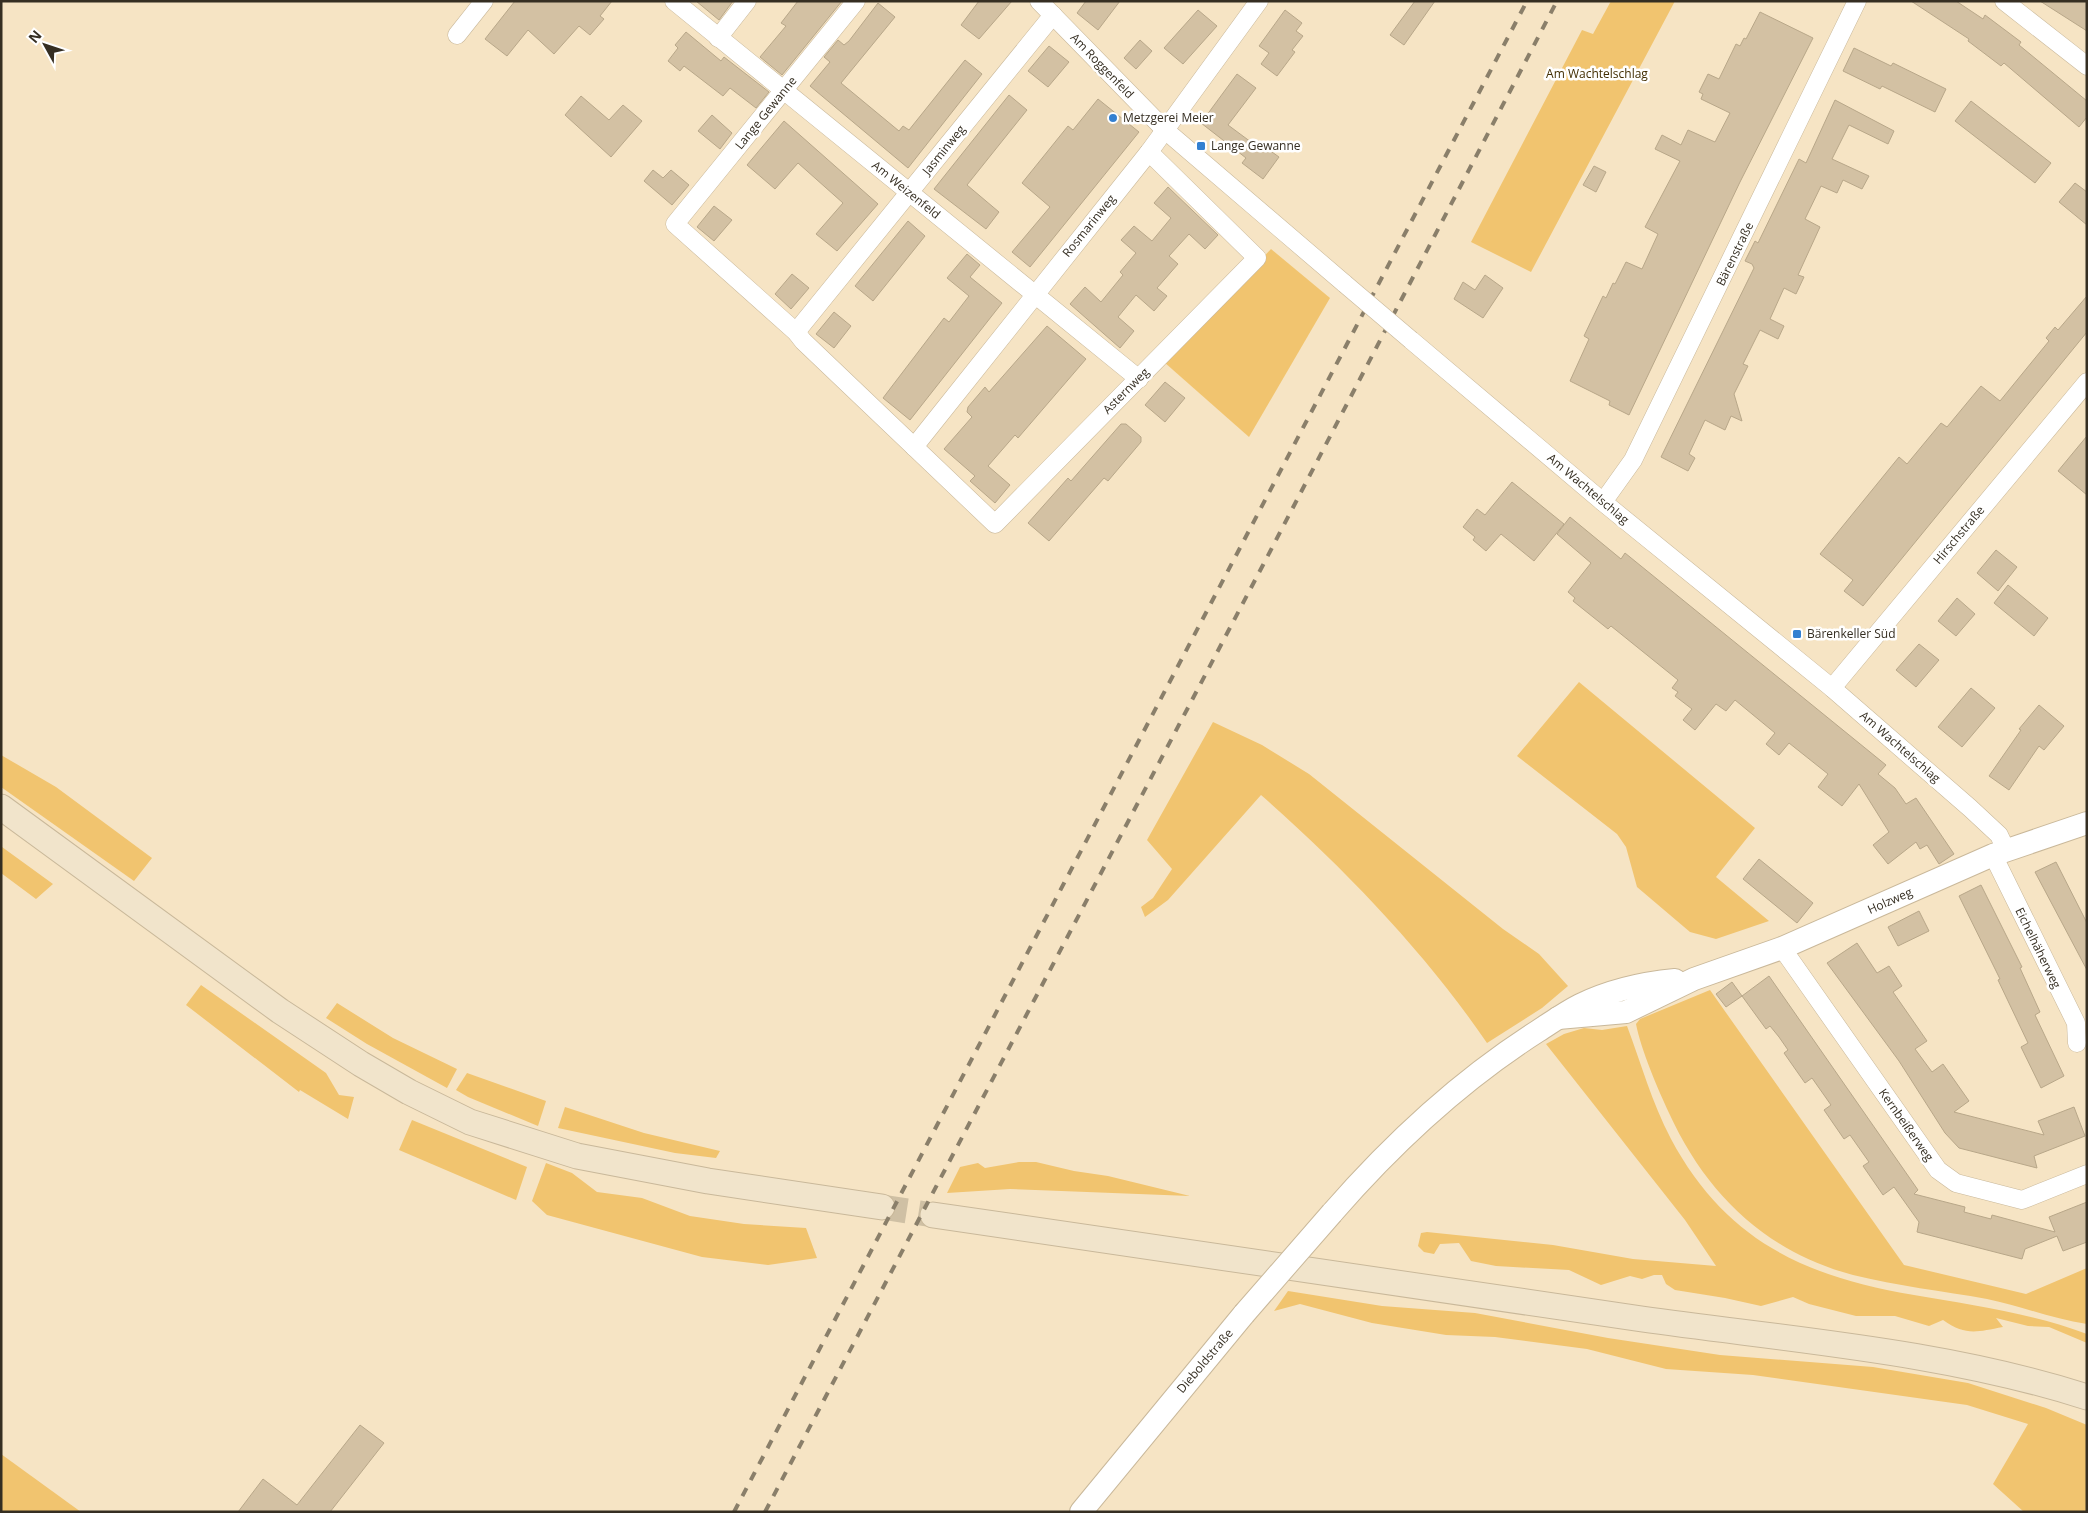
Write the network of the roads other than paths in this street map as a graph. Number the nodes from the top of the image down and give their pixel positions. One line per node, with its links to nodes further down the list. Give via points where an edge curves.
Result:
1 (484, 1): 10 (street)
2 (674, 1): 11 (street, Am Weizenfeld)
3 (748, 1): 11 (street)
4 (856, 1): 13 (street, Lange Gewanne)
5 (1039, 1): 9 (street, Am Roggenfeld)
6 (1259, 1): 14 (street, Rosmarinweg)
7 (1857, 1): 22 (street, Bärenstraße, via 1633,460)
8 (2004, 1): 12 (street)
9 (1053, 16): 14 (street, Am Roggenfeld); 16 (street, Jasminweg)
10 (457, 35)
11 (718, 38): 13 (street, Am Weizenfeld)
12 (2087, 66)
13 (783, 92): 16 (street, Am Weizenfeld); 18 (street, Lange Gewanne, via 675,224)
14 (1165, 130): 15 (street, Rosmarinweg); 22 (street, Am Wachtelschlag, bridge)
15 (1149, 152): 17 (street, Rosmarinweg); 19 (street, Asternweg, via 1257,258)
16 (909, 193): 17 (street, Am Weizenfeld); 18 (street, Jasminweg)
17 (1035, 293): 19 (street, Am Weizenfeld); 21 (street, Rosmarinweg)
18 (796, 332): 21 (street)
19 (1138, 379): 21 (street, Asternweg, via 995,524)
20 (2087, 382): 23 (street, Hirschstraße)
21 (914, 447)
22 (1603, 502): 23 (street, Am Wachtelschlag)
23 (1832, 688): 26 (street, Am Wachtelschlag, via 1992,828 1999,835)
24 (1, 807): 30 (main road, via 280,1011 361,1064 470,1122 577,1156 708,1181)
25 (2087, 823): 26 (street, Holzweg)
26 (2000, 853): 27 (street, Holzweg); 28 (street, Eichelhäherweg, via 2076,1023)
27 (1782, 948): 29 (street, Kernbeißerweg, via 1938,1170 1956,1183 2022,1200); 31 (street, Holzweg, via 1694,979 1626,1012 1558,1018 1511,1048 1446,1100 1376,1164)
28 (2077, 1042)
29 (2087, 1174)
30 (882, 1207)
31 (1332, 1213): 34 (street, Dieboldstraße, bridge)
32 (933, 1215): 33 (main road, via 1933,1358 2034,1380)
33 (2087, 1397)
34 (1080, 1512)

